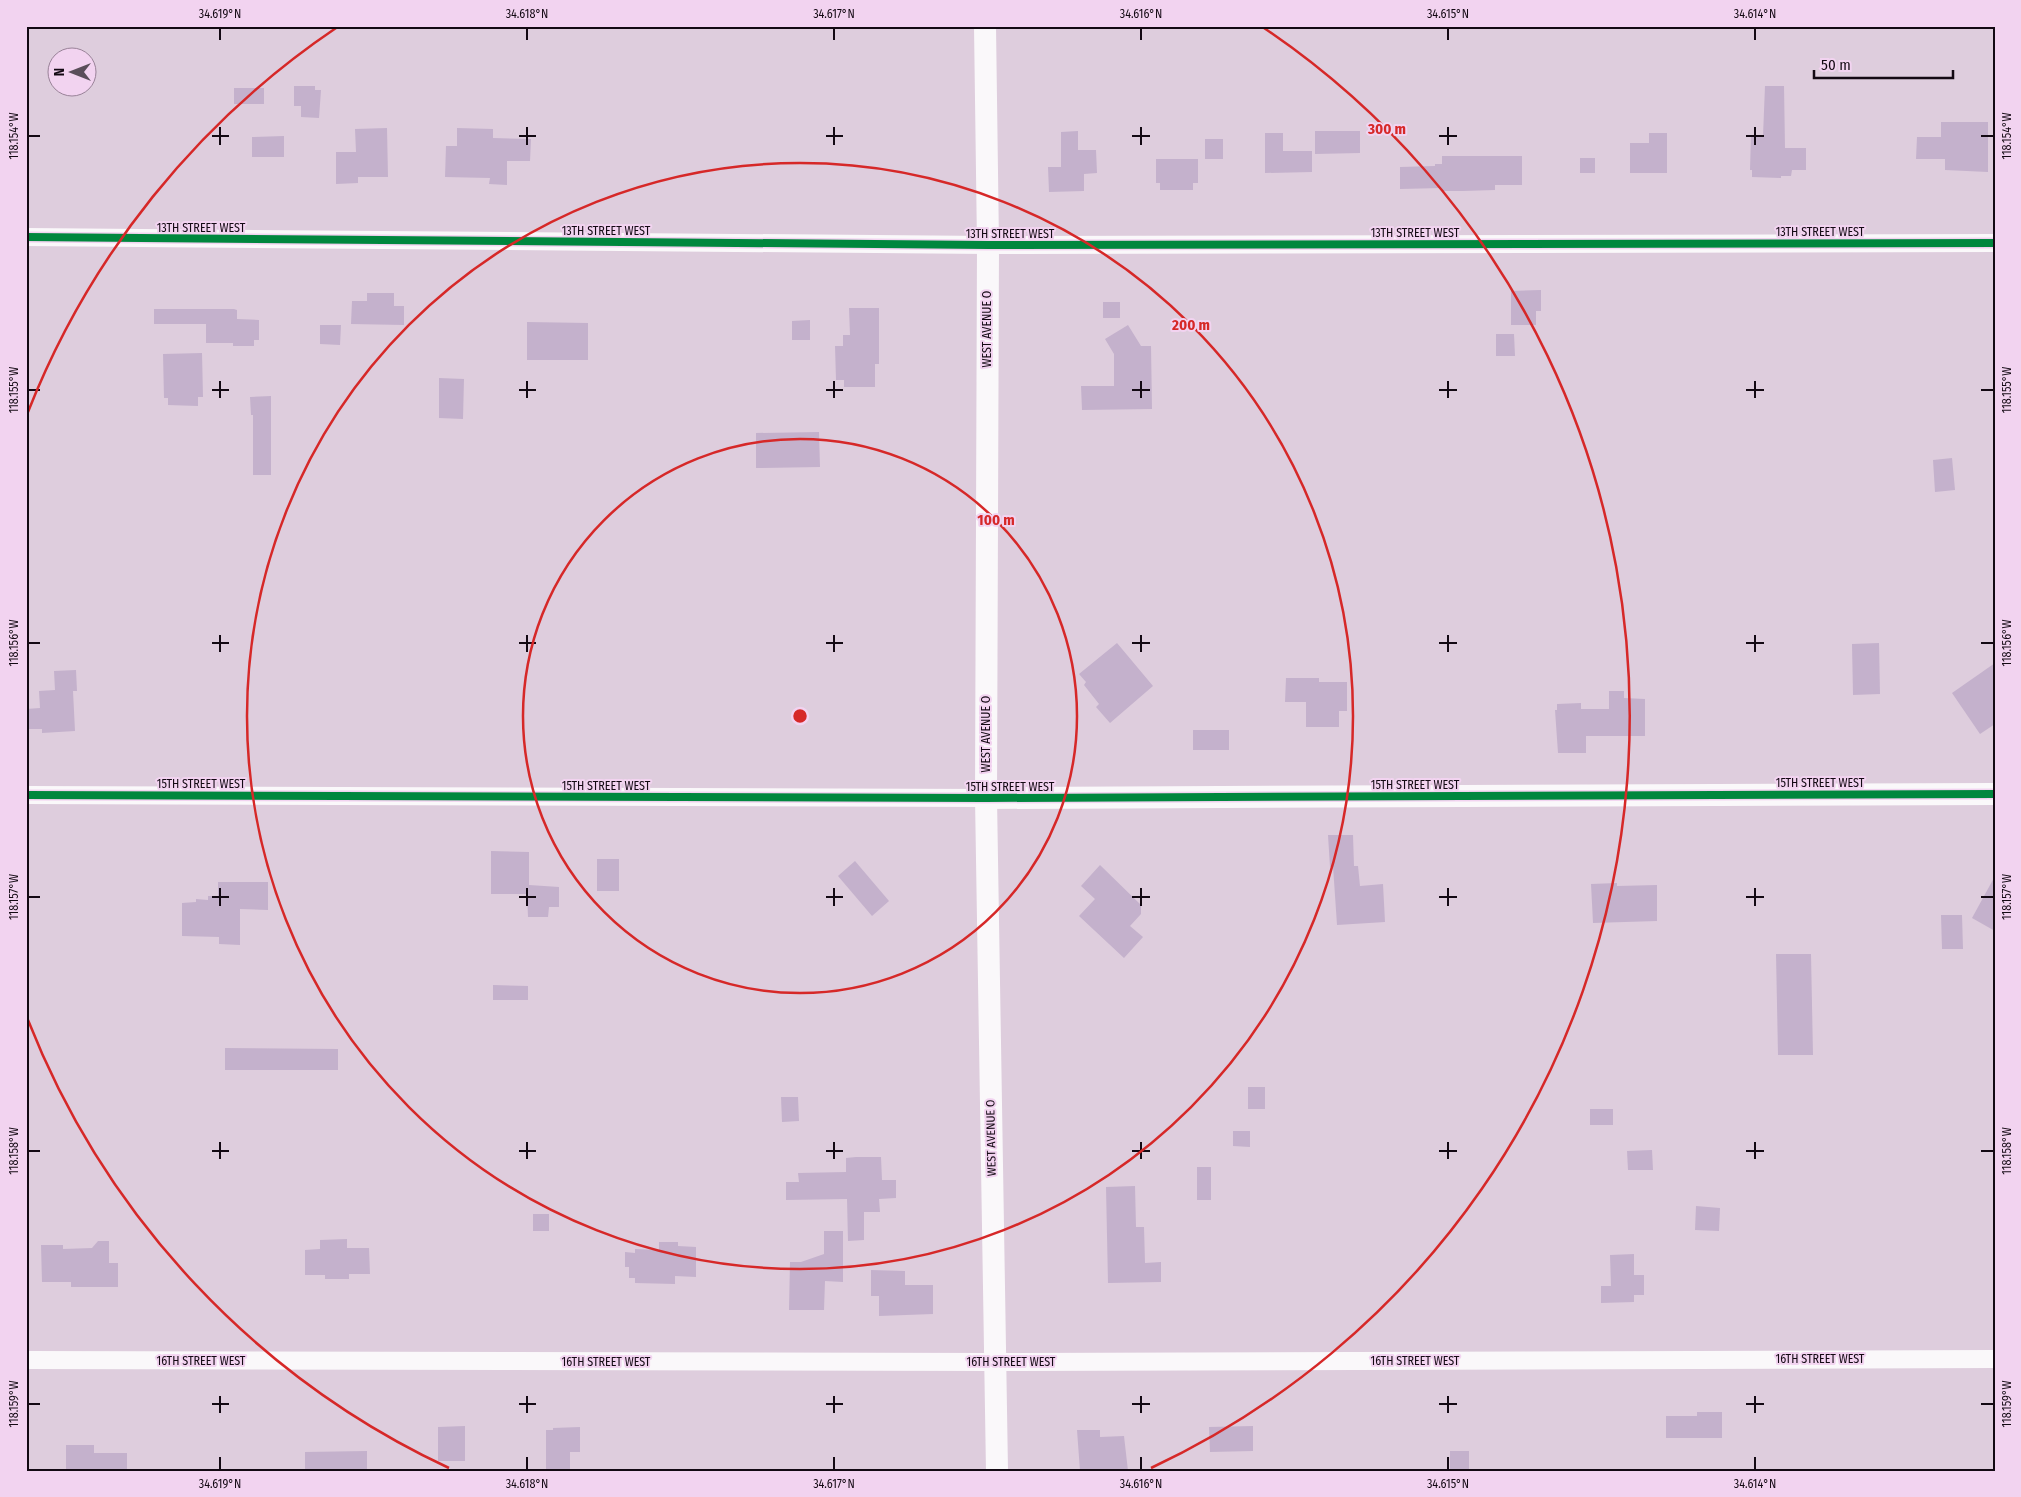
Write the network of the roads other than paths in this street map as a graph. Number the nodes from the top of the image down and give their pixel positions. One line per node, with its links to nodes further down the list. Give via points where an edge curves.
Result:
1 (985, 26): 4 (street, WEST AVENUE O)
2 (26, 237): 4 (street, 13TH STREET WEST)
3 (1995, 243): 4 (street, 13TH STREET WEST)
4 (988, 245): 7 (street, WEST AVENUE O)
5 (1995, 794): 7 (street, 15TH STREET WEST)
6 (26, 795): 7 (street, 15TH STREET WEST)
7 (986, 798): 10 (street, WEST AVENUE O)
8 (1995, 1359): 10 (street, 16TH STREET WEST)
9 (26, 1360): 10 (street, 16TH STREET WEST)
10 (994, 1362): 11 (street, WEST AVENUE O)
11 (997, 1471)

